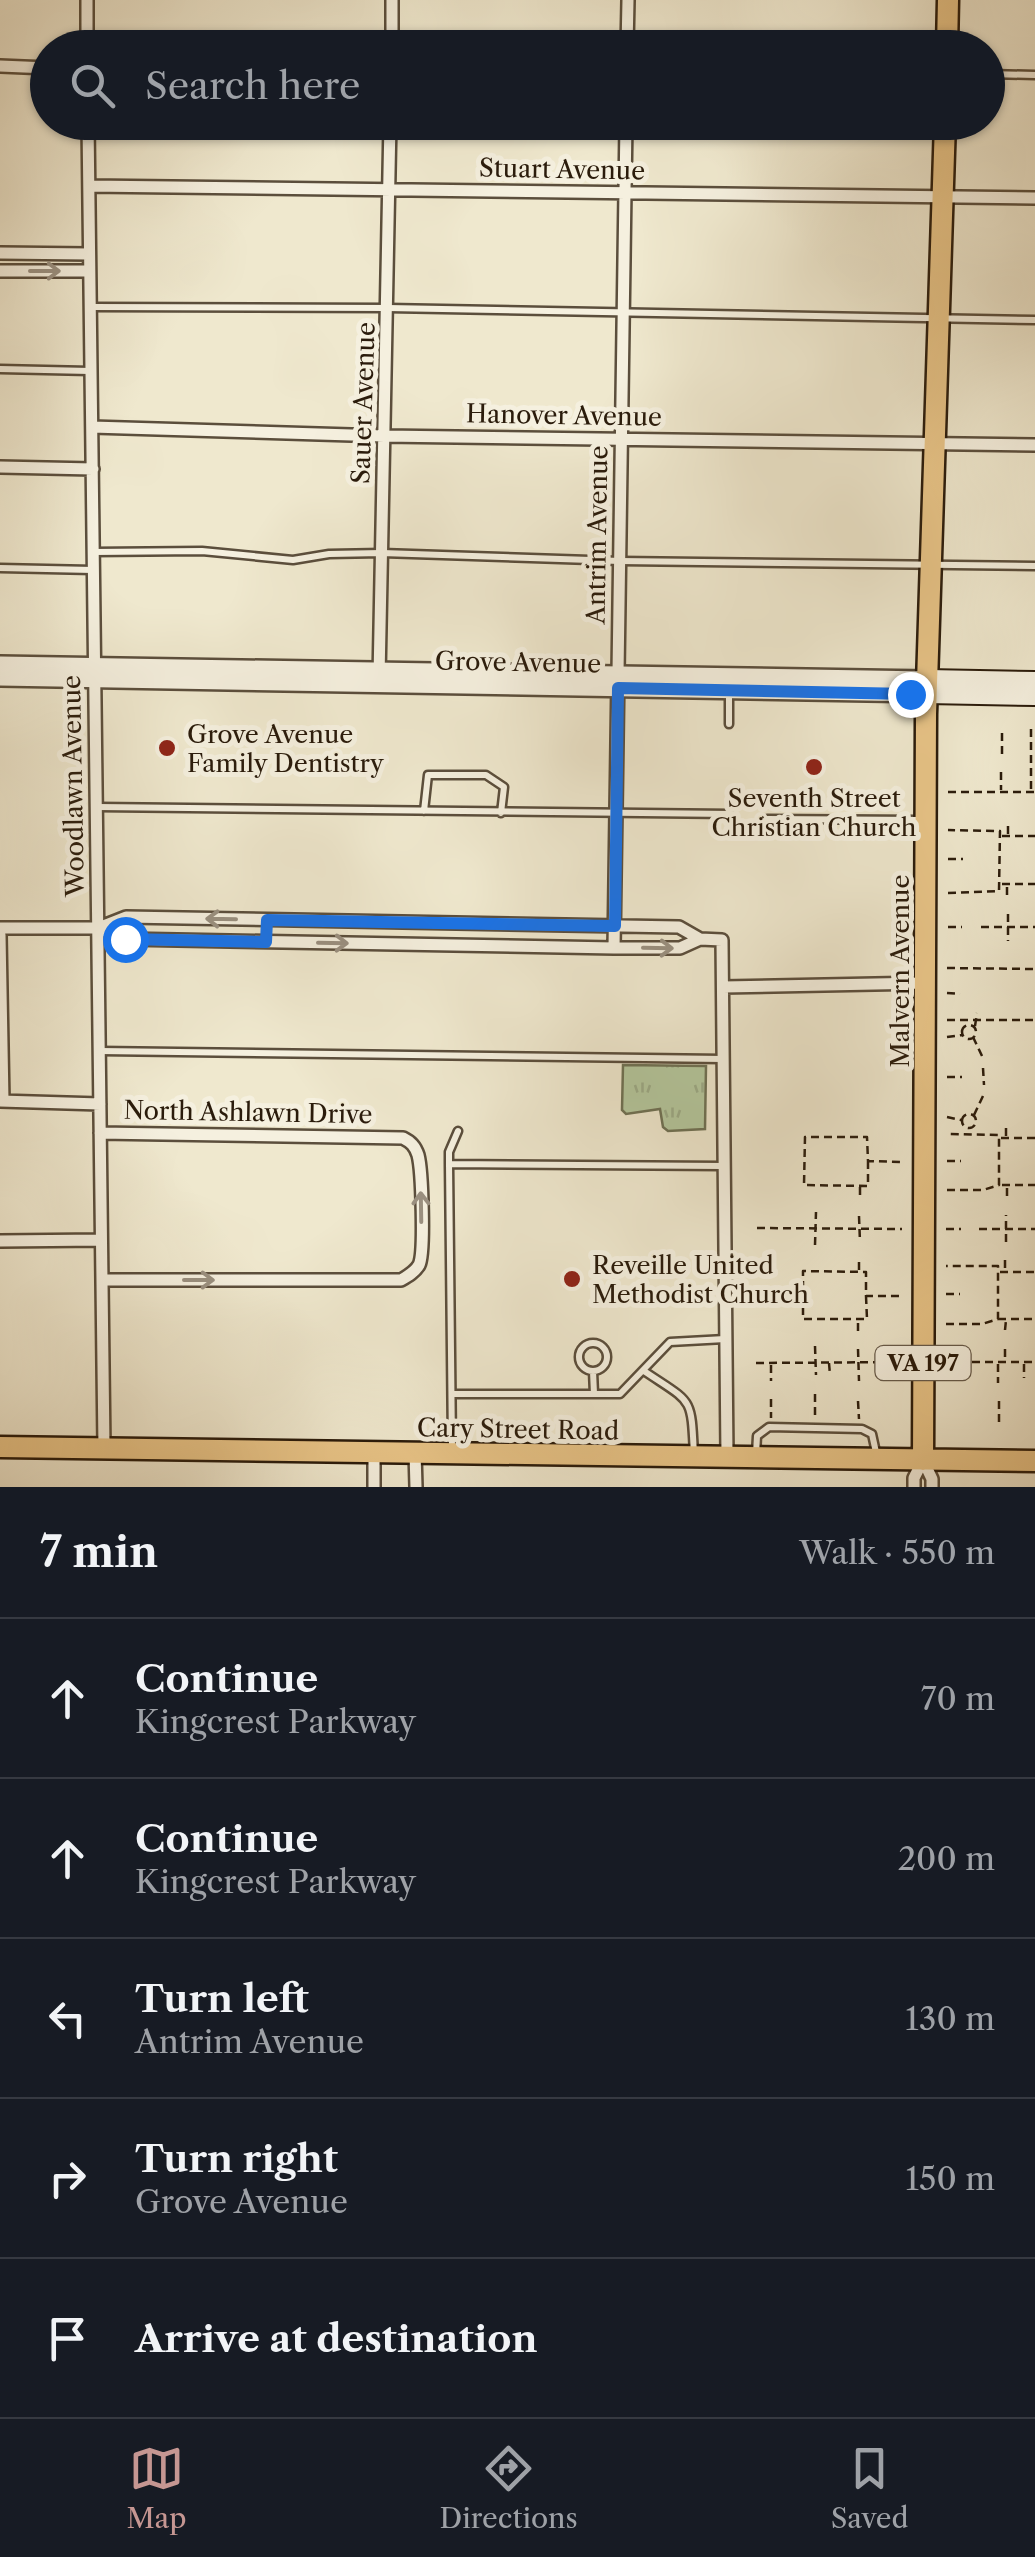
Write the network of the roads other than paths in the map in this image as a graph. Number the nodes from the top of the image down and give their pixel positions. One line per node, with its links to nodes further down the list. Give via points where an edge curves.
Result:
1 (87, 0): 5 (street)
2 (392, 0): 6 (street)
3 (628, 0): 7 (street)
4 (948, 0): 8 (main road)
5 (87, 30)
6 (392, 30)
7 (627, 30)
8 (947, 30)
9 (0, 66): 10 (street)
10 (30, 67)
11 (1005, 74): 12 (lane)
12 (1035, 75)
13 (88, 140): 17 (street, Woodlawn Avenue)
14 (390, 140): 18 (street, Sauer Avenue)
15 (626, 140): 19 (street, Antrim Avenue)
16 (945, 140): 20 (main road, Malvern Avenue / VA 197)
17 (89, 186): 18 (street, Stuart Avenue); 23 (street, Woodlawn Avenue)
18 (389, 189): 19 (street, Stuart Avenue); 27 (street, Sauer Avenue)
19 (625, 192): 20 (street, Stuart Avenue); 28 (street, Antrim Avenue)
20 (943, 197): 21 (street, Stuart Avenue); 29 (main road, Malvern Avenue / VA 197)
21 (1035, 198)
22 (0, 253): 23 (street)
23 (89, 254): 25 (street, Woodlawn Avenue)
24 (0, 271): 25 (street, one-way to 25)
25 (89, 271): 26 (street, Woodlawn Avenue)
26 (90, 307): 27 (lane); 32 (street, Woodlawn Avenue)
27 (388, 308): 28 (lane); 34 (street, Sauer Avenue)
28 (623, 314): 29 (lane); 35 (street, Antrim Avenue)
29 (940, 319): 30 (lane); 36 (main road, Malvern Avenue / VA 197)
30 (1035, 320)
31 (0, 369): 32 (lane)
32 (91, 371): 33 (street, Woodlawn Avenue)
33 (92, 426): 34 (street, Hanover Avenue); 39 (street, Woodlawn Avenue)
34 (384, 436): 35 (street, Hanover Avenue); 41 (street, Sauer Avenue)
35 (621, 438): 36 (street, Hanover Avenue); 42 (street, Antrim Avenue)
36 (936, 444): 37 (street, Hanover Avenue); 43 (main road, Malvern Avenue / VA 197)
37 (1035, 446)
38 (0, 468): 39 (street)
39 (92, 470): 40 (street, Woodlawn Avenue)
40 (93, 552): 41 (lane, via 293,560); 46 (street, Woodlawn Avenue)
41 (382, 553): 42 (lane); 49 (street, Sauer Avenue)
42 (620, 562): 43 (lane); 51 (street, Antrim Avenue)
43 (932, 565): 44 (lane); 53 (main road, Malvern Avenue / VA 197)
44 (1035, 566)
45 (0, 568): 46 (lane)
46 (94, 570): 48 (street, Woodlawn Avenue)
47 (0, 664): 48 (street, Grove Avenue)
48 (95, 673): 49 (street, Grove Avenue); 50 (street, Grove Avenue); 57 (street, Woodlawn Avenue)
49 (379, 677): 51 (street, Grove Avenue)
50 (0, 678)
51 (618, 681): 53 (street, Grove Avenue); 54 (street, Grove Avenue); 60 (street, Antrim Avenue)
52 (1035, 681): 53 (main road, Grove Avenue)
53 (927, 687): 54 (street, Grove Avenue); 55 (main road, Grove Avenue); 63 (main road, Malvern Avenue / VA 197)
54 (729, 690): 56 (lane)
55 (1035, 696)
56 (729, 724)
57 (96, 807): 58 (lane); 67 (street, Woodlawn Avenue)
58 (424, 812): 59 (lane); 59 (lane, via 428,775 486,774 504,787)
59 (502, 812): 60 (lane)
60 (616, 814): 61 (lane); 66 (street, Antrim Avenue)
61 (731, 814)
62 (768, 820): 63 (lane)
63 (926, 820): 73 (main road, Malvern Avenue / VA 197)
64 (267, 920): 65 (street); 67 (street, one-way to 67, via 126,917); 70 (lane)
65 (438, 922): 66 (street); 71 (lane)
66 (615, 926): 69 (street, via 679,927); 72 (street, Antrim Avenue)
67 (98, 928): 68 (street); 70 (street, via 125,939); 75 (street, Woodlawn Avenue)
68 (0, 932): 77 (street)
69 (700, 939): 72 (street, one-way to 69, via 680,948); 74 (street, via 722,940)
70 (266, 942): 71 (street, one-way to 71)
71 (438, 944): 72 (street)
72 (614, 948)
73 (924, 983): 74 (street); 100 (main road, Malvern Avenue / VA 197)
74 (724, 987): 76 (street)
75 (99, 1052): 76 (lane); 78 (street, Woodlawn Avenue)
76 (725, 1060): 82 (street)
77 (2, 1101): 78 (street)
78 (100, 1104): 80 (street, Woodlawn Avenue)
79 (458, 1132): 81 (lane)
80 (100, 1133): 83 (street, Woodlawn Avenue); 85 (street, North Ashlawn Drive, one-way to 80, via 386,1280 408,1276 421,1260 418,1158 403,1138)
81 (449, 1164): 82 (lane); 89 (lane)
82 (725, 1166): 86 (street)
83 (101, 1240): 84 (street); 85 (street, Woodlawn Avenue)
84 (0, 1241)
85 (102, 1280): 92 (street, Woodlawn Avenue)
86 (726, 1339): 88 (lane, via 675,1340); 97 (street)
87 (594, 1371): 87 (lane, via 607,1360 594,1343 579,1357); 90 (lane)
88 (644, 1371): 90 (lane, via 624,1392); 96 (lane, via 686,1399)
89 (452, 1394): 90 (lane); 95 (lane)
90 (594, 1394)
91 (0, 1447): 92 (main road, Cary Street Road)
92 (104, 1448): 93 (main road, Cary Street Road)
93 (374, 1452): 94 (main road, Cary Street Road); 102 (street)
94 (416, 1452): 95 (main road, Cary Street Road); 103 (street)
95 (452, 1454): 96 (main road, Cary Street Road)
96 (694, 1456): 97 (main road, Cary Street Road)
97 (727, 1456): 98 (main road, Cary Street Road)
98 (756, 1456): 99 (main road, Cary Street Road); 99 (lane, via 757,1436 771,1427 859,1429 872,1434)
99 (877, 1458): 100 (main road, Cary Street Road)
100 (923, 1460): 101 (main road, Cary Street Road); 104 (street); 105 (street)
101 (1035, 1461)
102 (374, 1487)
103 (416, 1487)
104 (914, 1487)
105 (932, 1487)

